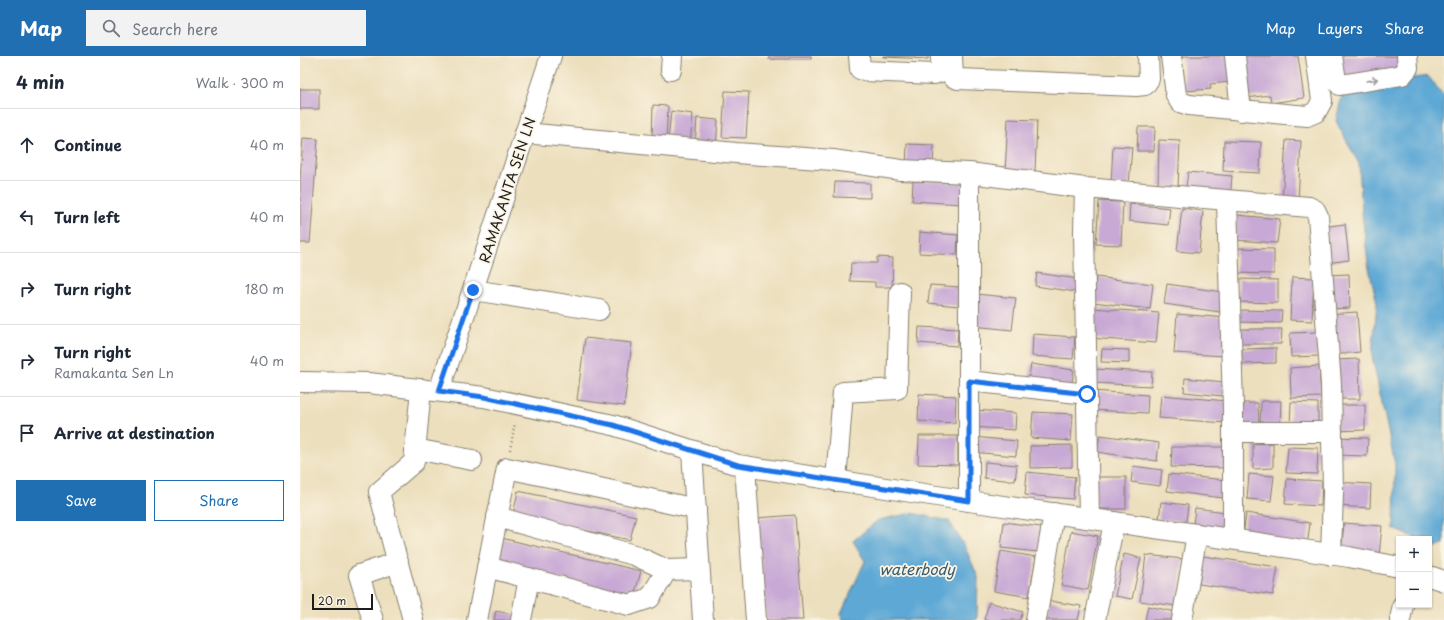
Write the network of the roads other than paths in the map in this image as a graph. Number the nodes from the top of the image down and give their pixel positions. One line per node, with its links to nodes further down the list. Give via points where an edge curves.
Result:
1 (551, 56): 12 (street, RAMAKANTA SEN LN)
2 (859, 56): 3 (street, via 860,68 864,71 934,74 940,72)
3 (941, 56)
4 (952, 56): 5 (street, via 953,77 958,79 1136,86 1145,84 1149,78)
5 (1148, 56)
6 (1171, 56): 11 (street, via 1176,95 1180,102)
7 (1236, 56): 11 (street)
8 (1316, 56): 11 (street, via 1322,101 1316,112 1307,116)
9 (1332, 56): 10 (street, one-way to 10, via 1336,80 1340,85 1402,75 1408,68)
10 (1407, 56)
11 (1241, 110)
12 (526, 133): 13 (street, via 834,160 901,170); 16 (street, RAMAKANTA SEN LN)
13 (969, 174): 14 (street); 19 (street)
14 (1085, 188): 15 (street); 22 (street)
15 (1227, 201): 23 (street); 24 (street, via 1309,207 1315,210 1318,216 1331,384)
16 (473, 290): 18 (street); 21 (street, RAMAKANTA SEN LN)
17 (900, 292): 29 (street, via 897,389 843,392)
18 (599, 310)
19 (969, 381): 22 (street); 30 (street)
20 (300, 382): 21 (street, via 369,383)
21 (430, 390): 25 (street, RAMAKANTA SEN LN); 26 (street, via 484,397 613,425)
22 (1087, 394): 34 (street)
23 (1233, 432): 24 (street); 37 (street)
24 (1332, 432): 38 (street)
25 (415, 449): 27 (street); 39 (street, RAMAKANTA SEN LN, via 414,462 379,492)
26 (692, 451): 28 (street); 31 (street)
27 (472, 460)
28 (745, 466): 29 (street); 54 (street)
29 (836, 480): 30 (street)
30 (969, 501): 32 (street)
31 (696, 509): 33 (street, via 507,468); 43 (street)
32 (1054, 513): 34 (street); 55 (street)
33 (497, 517): 41 (street); 42 (street, via 634,555)
34 (1089, 518): 35 (street)
35 (1114, 522): 36 (street); 56 (street)
36 (1196, 534): 37 (street); 57 (street)
37 (1233, 539): 38 (street)
38 (1331, 555): 40 (street, via 1349,556)
39 (398, 562): 49 (street, via 359,575); 50 (street)
40 (1396, 566)
41 (487, 567): 45 (street); 51 (street)
42 (668, 570): 43 (street); 48 (street)
43 (700, 570): 53 (street)
44 (1432, 577): 46 (street)
45 (529, 578): 48 (street, via 630,605); 52 (street)
46 (1444, 581)
47 (1402, 608): 58 (street)
48 (639, 611)
49 (373, 620)
50 (413, 620)
51 (477, 620)
52 (521, 620)
53 (703, 620)
54 (756, 620)
55 (1036, 620)
56 (1095, 620)
57 (1182, 620)
58 (1400, 620)

